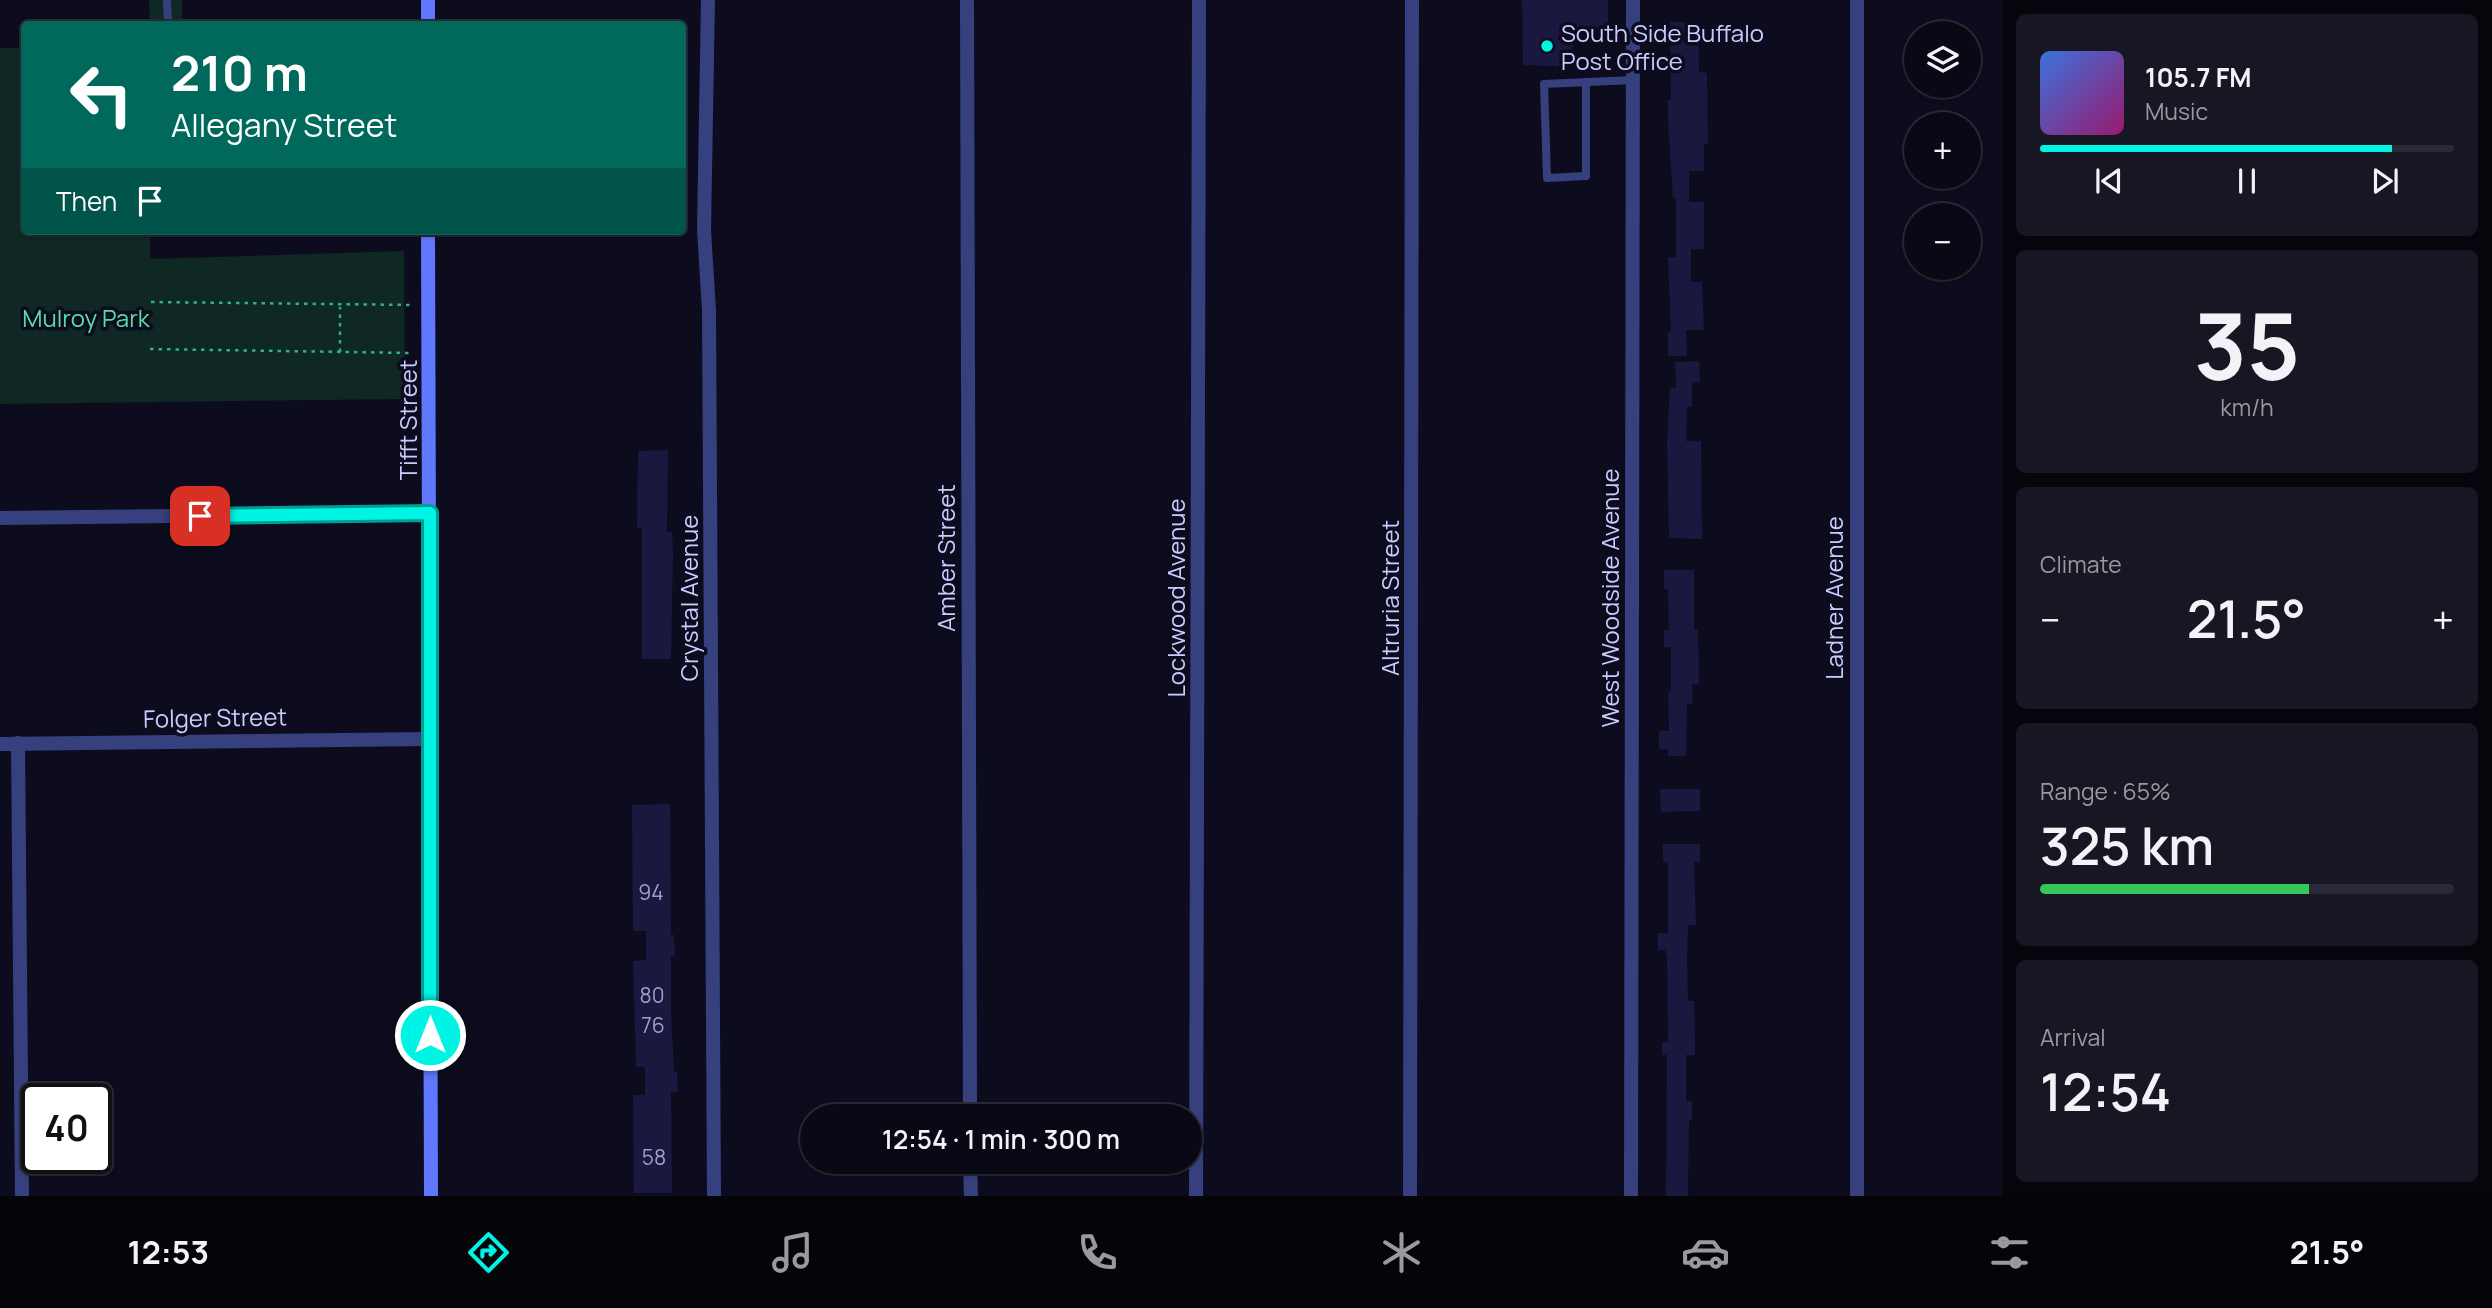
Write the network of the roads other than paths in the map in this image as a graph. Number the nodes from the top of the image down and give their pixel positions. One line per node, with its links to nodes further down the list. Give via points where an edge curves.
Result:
1 (167, 0): 9 (lane)
2 (428, 0): 10 (street)
3 (708, 0): 23 (street, Crystal Avenue, via 705,230)
4 (967, 0): 19 (street, Amber Street)
5 (1199, 0): 25 (street, Lockwood Avenue)
6 (1412, 0): 26 (street, Altruria Street)
7 (1633, 0): 11 (street, West Woodside Avenue)
8 (1857, 0): 28 (street, Ladner Avenue)
9 (168, 21)
10 (428, 21)
11 (1633, 80): 12 (lane); 27 (street, West Woodside Avenue)
12 (1586, 82): 12 (lane, via 1544,84 1547,178 1587,176)
13 (428, 235): 14 (street, Tifft Street)
14 (430, 513): 15 (street); 16 (street, Tifft Street)
15 (0, 518)
16 (430, 739): 17 (street, Folger Street); 22 (street, Tifft Street)
17 (18, 743): 18 (street, Folger Street); 21 (street)
18 (0, 744)
19 (970, 1104)
20 (970, 1174): 24 (street)
21 (22, 1196)
22 (431, 1196)
23 (714, 1196)
24 (971, 1196)
25 (1196, 1196)
26 (1410, 1196)
27 (1631, 1196)
28 (1857, 1196)

